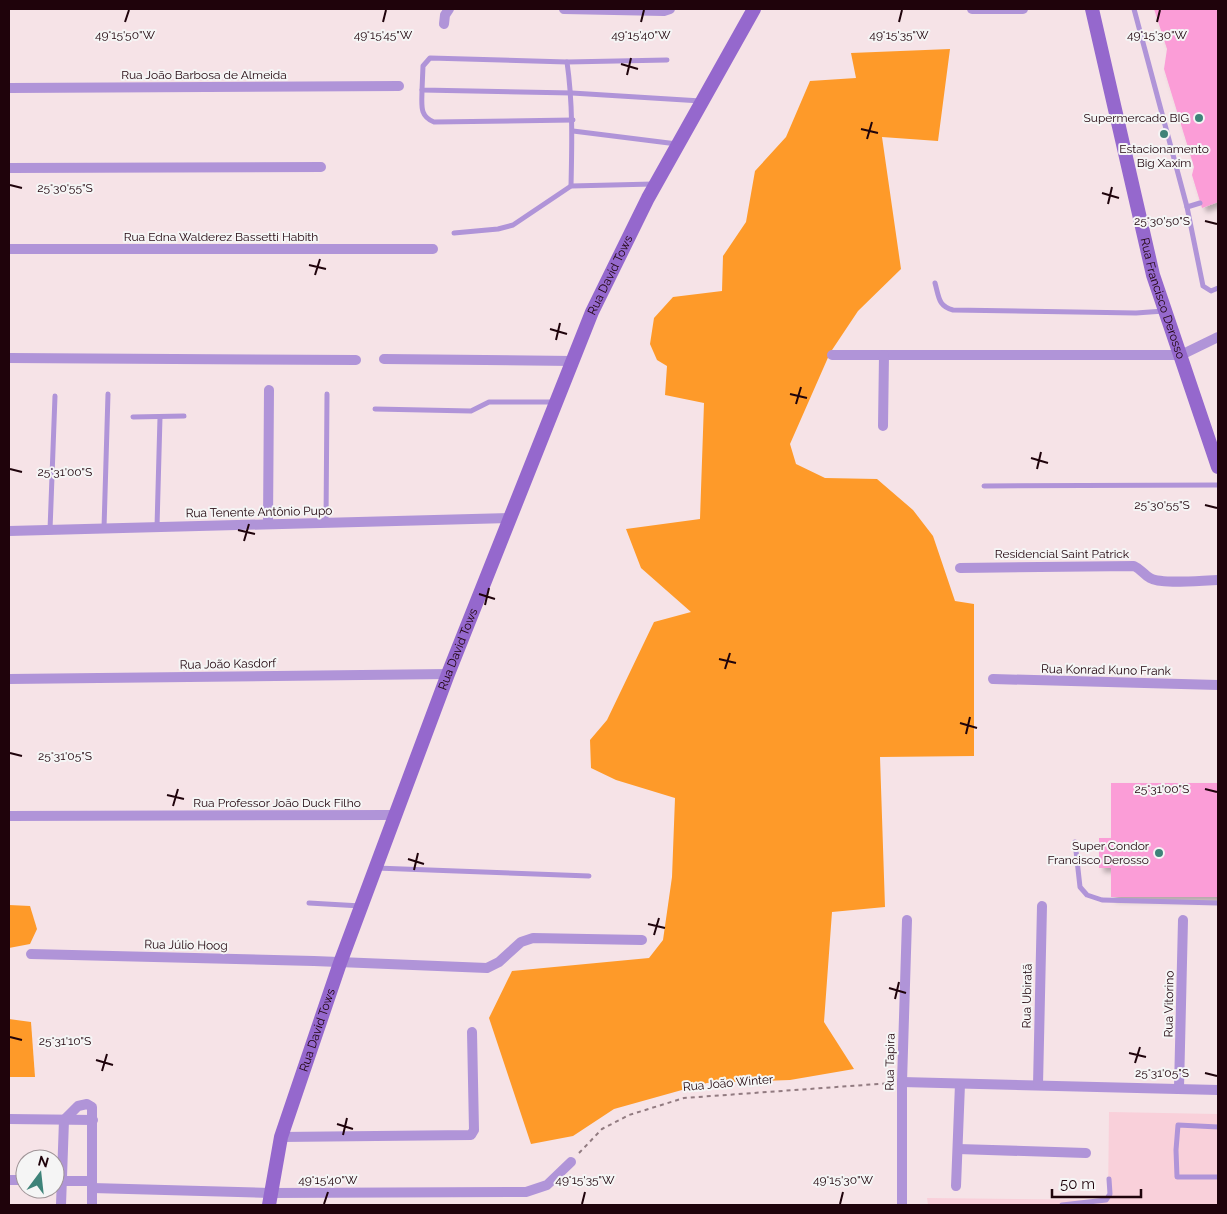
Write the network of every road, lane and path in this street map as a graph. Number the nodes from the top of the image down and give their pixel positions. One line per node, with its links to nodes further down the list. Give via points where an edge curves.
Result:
1 (449, 9): 9 (street)
2 (564, 9): 3 (street)
3 (670, 9)
4 (754, 9): 16 (street, Rua David Tows)
5 (972, 9): 6 (street)
6 (1023, 9)
7 (1092, 9): 31 (street, Rua Francisco Derosso, via 1153,275)
8 (1134, 9): 25 (lane)
9 (444, 24)
10 (668, 60): 11 (lane)
11 (567, 62): 14 (lane, via 430,58 423,66); 15 (lane)
12 (399, 86): 13 (street, Rua João Barbosa de Almeida)
13 (9, 88)
14 (422, 90): 15 (lane); 17 (lane, via 423,115 434,122)
15 (572, 93): 16 (lane); 17 (lane)
16 (702, 101): 19 (street, Rua David Tows)
17 (572, 120): 18 (lane)
18 (573, 131): 19 (lane); 23 (lane)
19 (678, 144): 22 (street, Rua David Tows)
20 (321, 167): 21 (street)
21 (9, 168)
22 (656, 184): 23 (lane); 39 (street, Rua David Tows, via 592,312)
23 (571, 186): 26 (lane, via 513,225)
24 (1200, 203): 25 (lane)
25 (1187, 207): 30 (lane, via 1203,286 1211,291)
26 (454, 233)
27 (9, 249): 28 (street, Rua Edna Walderez Bassetti Habith)
28 (433, 250)
29 (936, 283): 31 (lane, via 940,302 953,310)
30 (1218, 288)
31 (1166, 311): 35 (street, Rua Francisco Derosso)
32 (1218, 337): 35 (street)
33 (832, 355): 34 (street)
34 (884, 355): 35 (street); 49 (street)
35 (1181, 355): 50 (street, Rua Francisco Derosso)
36 (9, 358): 38 (street)
37 (384, 359): 39 (street)
38 (356, 360)
39 (573, 361): 44 (street, Rua David Tows)
40 (269, 390): 55 (street)
41 (108, 394): 57 (lane)
42 (327, 394): 54 (lane)
43 (55, 396): 58 (lane)
44 (556, 402): 45 (lane, via 489,402 471,410); 53 (street, Rua David Tows)
45 (375, 409)
46 (184, 416): 48 (lane)
47 (133, 417): 48 (lane)
48 (160, 417): 56 (lane)
49 (883, 426)
50 (1218, 467)
51 (1218, 485): 52 (lane)
52 (984, 486)
53 (510, 518): 54 (street, Rua Tenente Antônio Pupo); 62 (street, Rua David Tows)
54 (326, 523): 55 (street, Rua Tenente Antônio Pupo)
55 (268, 524): 56 (street, Rua Tenente Antônio Pupo)
56 (156, 527): 57 (street, Rua Tenente Antônio Pupo)
57 (104, 528): 58 (street, Rua Tenente Antônio Pupo)
58 (50, 530): 59 (street, Rua Tenente Antônio Pupo)
59 (9, 531)
60 (960, 568): 61 (street, Residencial Saint Patrick, via 1134,566 1160,582)
61 (1218, 580)
62 (448, 674): 63 (street, Rua João Kasdorf); 66 (street, Rua David Tows)
63 (9, 679)
64 (993, 679): 65 (street, Rua Konrad Kuno Frank)
65 (1218, 685)
66 (395, 815): 67 (street, Rua Professor João Duck Filho); 69 (street, Rua David Tows)
67 (9, 816)
68 (1075, 842): 72 (lane, via 1080,887 1087,895 1102,900)
69 (376, 868): 70 (lane); 73 (street, Rua David Tows)
70 (589, 876)
71 (309, 903): 73 (lane)
72 (1218, 903)
73 (361, 906): 79 (street, Rua David Tows)
74 (1042, 906): 83 (street, Rua Ubiratã)
75 (907, 920): 81 (street, Rua Tapira)
76 (1184, 920): 84 (street, Rua Vitorino)
77 (642, 940): 79 (street, Rua Júlio Hoog, via 533,938 521,942 499,962 487,968)
78 (31, 954): 79 (street, Rua Júlio Hoog)
79 (340, 963): 90 (street, Rua David Tows)
80 (472, 1032): 90 (street, via 474,1130 471,1135)
81 (902, 1082): 82 (street); 94 (path, Rua João Winter, via 684,1098 629,1115 602,1129); 102 (street, Rua Tapira)
82 (960, 1084): 83 (street); 92 (street)
83 (1038, 1085): 84 (street)
84 (1180, 1088): 85 (street)
85 (1218, 1090)
86 (9, 1119): 87 (street)
87 (64, 1120): 88 (street); 88 (street, via 78,1106 87,1104 92,1107); 91 (street)
88 (93, 1120): 98 (street)
89 (1218, 1127): 95 (lane, via 1178,1125 1176,1150 1177,1177)
90 (281, 1137): 100 (street, Rua David Tows)
91 (61, 1149)
92 (958, 1149): 93 (street); 99 (street)
93 (1086, 1153)
94 (571, 1162): 100 (street, via 547,1185 526,1192)
95 (1218, 1177)
96 (1109, 1179): 103 (lane, via 1110,1194 1106,1200)
97 (65, 1182): 98 (street)
98 (92, 1185): 100 (street); 101 (street)
99 (956, 1186)
100 (270, 1199)
101 (92, 1205)
102 (902, 1205)
103 (1062, 1205)

